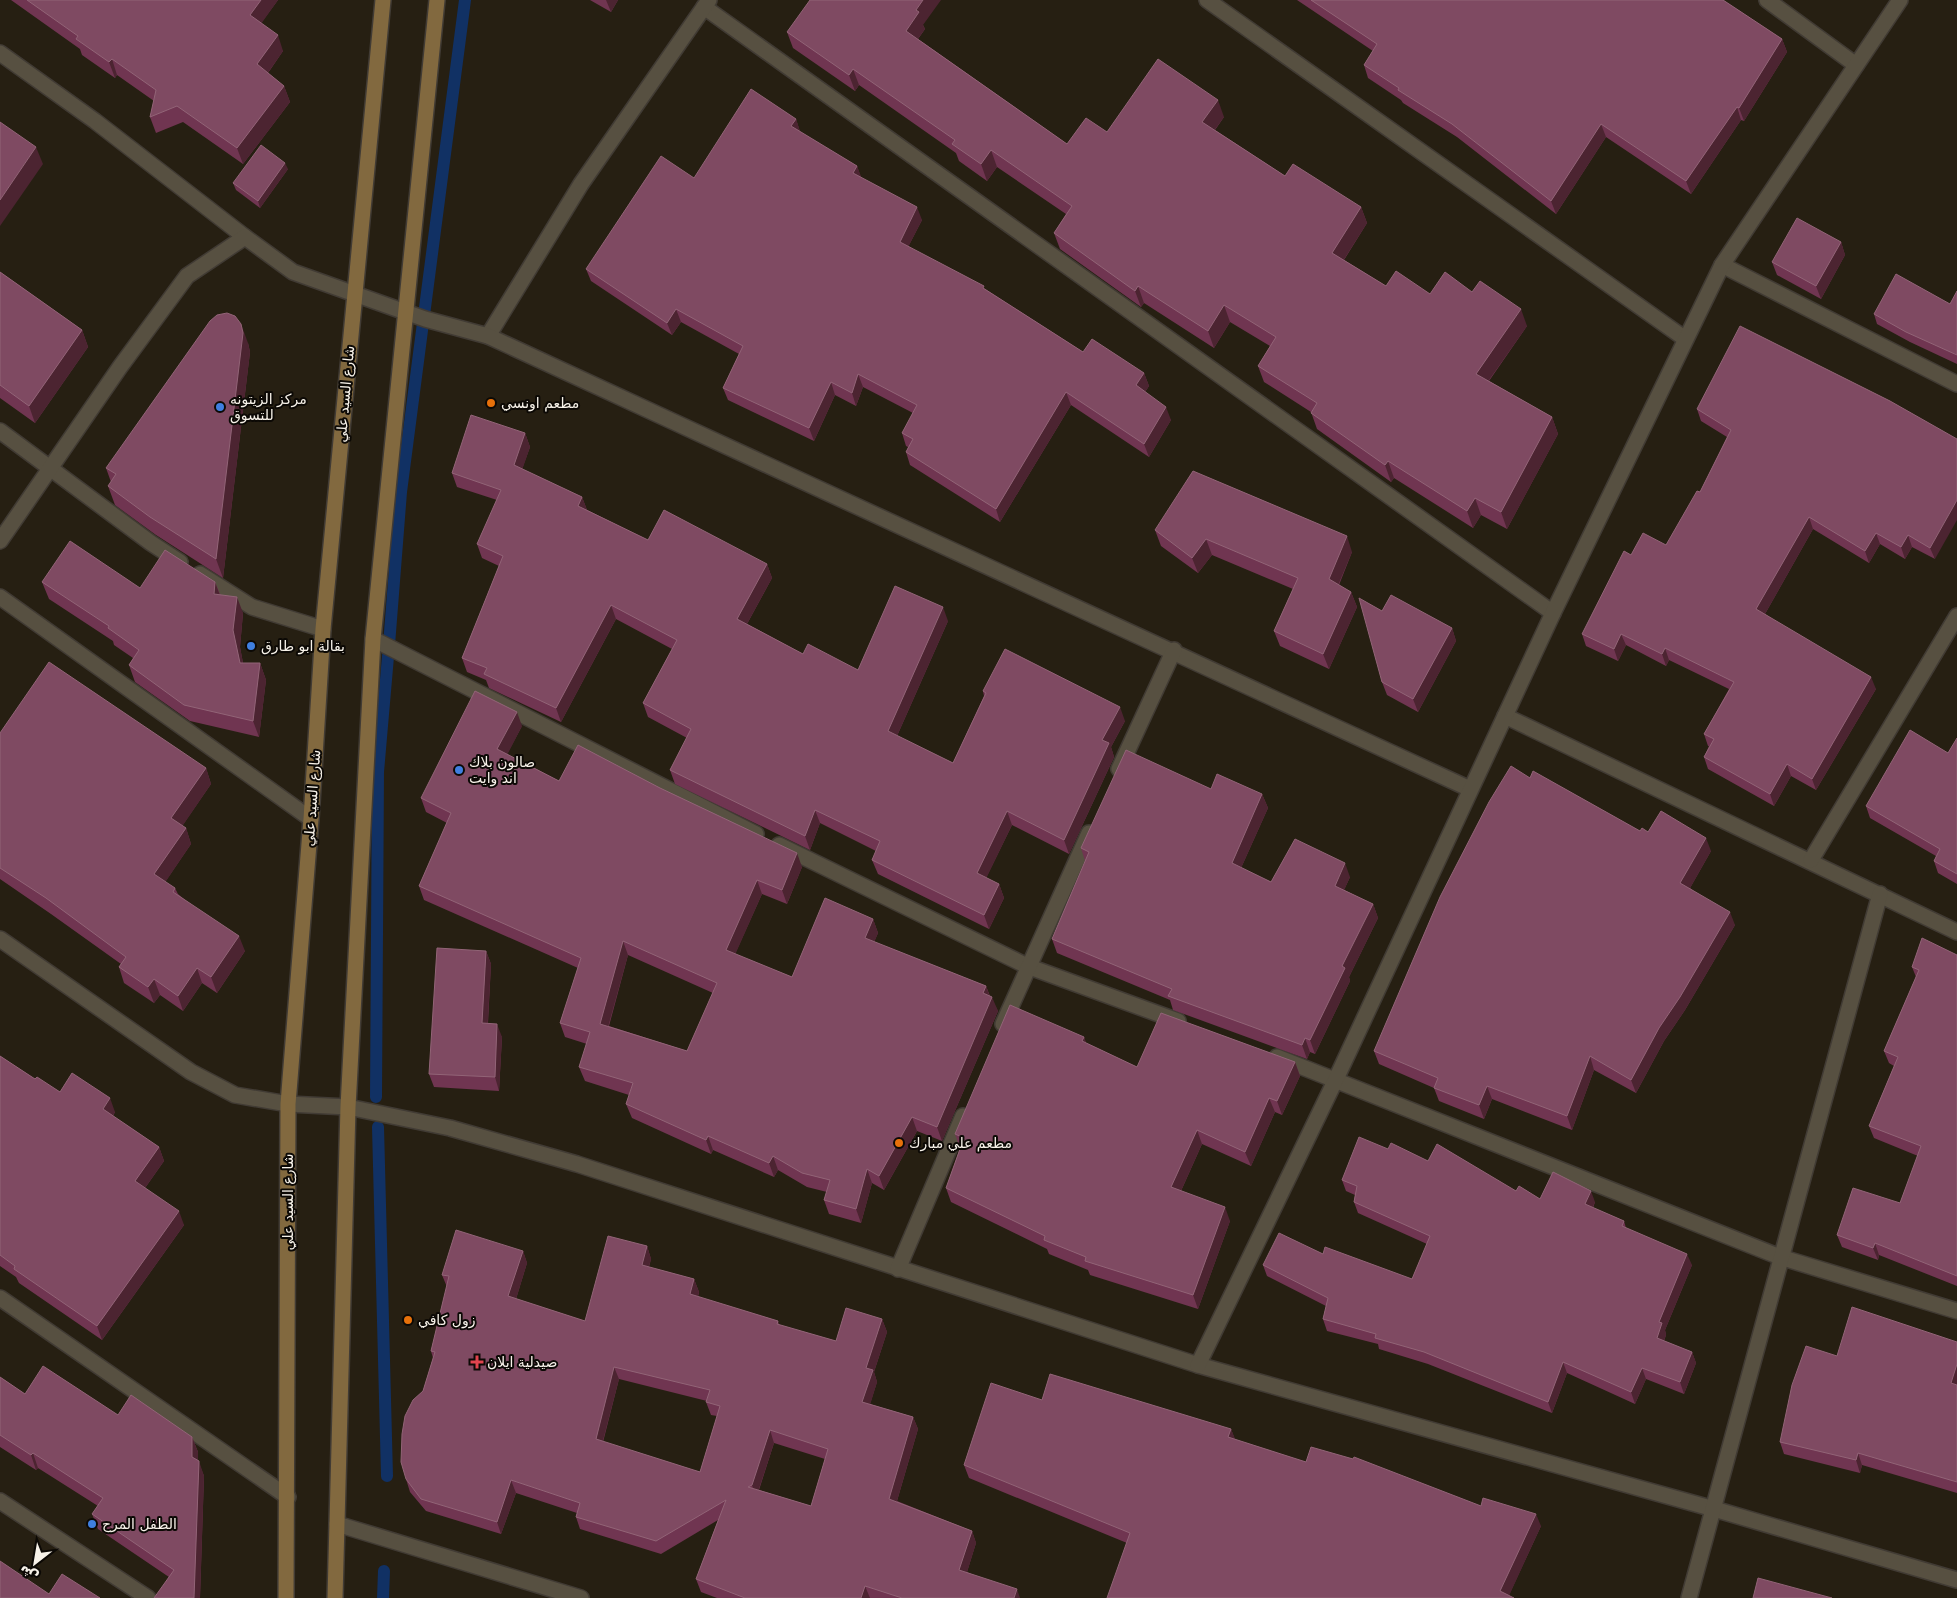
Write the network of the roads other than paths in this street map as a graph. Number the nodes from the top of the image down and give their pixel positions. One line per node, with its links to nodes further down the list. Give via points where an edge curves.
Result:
1 (383, 0): 11 (main road, شارع السيد علي)
2 (437, 0): 12 (main road)
3 (1207, 0): 14 (street)
4 (1767, 0): 8 (street)
5 (1900, 0): 8 (street)
6 (707, 4): 13 (street, via 581,184); 20 (street)
7 (0, 53): 9 (street)
8 (1856, 65): 10 (street)
9 (245, 236): 11 (street, via 293,272); 17 (street, via 187,276)
10 (1722, 265): 14 (street); 15 (street)
11 (355, 295): 12 (street); 22 (main road, شارع السيد علي)
12 (405, 312): 13 (street); 23 (main road)
13 (488, 336): 24 (street)
14 (1684, 338): 20 (street)
15 (1957, 384)
16 (0, 431): 17 (street)
17 (51, 468): 18 (street); 22 (street, via 151,544 252,607)
18 (0, 541)
19 (0, 597): 28 (street)
20 (1554, 613): 25 (street)
21 (1957, 616): 30 (street)
22 (323, 629): 28 (main road, شارع السيد علي)
23 (373, 639): 34 (street, via 678,796); 41 (main road)
24 (1174, 650): 26 (street); 27 (street)
25 (1505, 716): 27 (street); 30 (street)
26 (1111, 786)
27 (1470, 789): 38 (street)
28 (311, 819): 39 (main road, شارع السيد علي)
29 (1094, 822): 34 (street)
30 (1811, 860): 31 (street)
31 (1880, 894): 32 (street); 42 (street)
32 (1957, 932)
33 (0, 939): 39 (street, via 191,1072 236,1095)
34 (1027, 966): 35 (street); 36 (street)
35 (1196, 1028)
36 (996, 1039)
37 (1261, 1052): 38 (street)
38 (1336, 1079): 42 (street); 46 (street)
39 (288, 1104): 41 (street); 47 (main road, شارع السيد علي)
40 (969, 1104): 43 (street)
41 (348, 1107): 43 (street, via 450,1128 577,1164); 50 (main road)
42 (1780, 1257): 45 (street); 49 (street)
43 (898, 1268): 46 (street)
44 (0, 1298): 47 (street)
45 (1957, 1311)
46 (1198, 1365): 49 (street)
47 (288, 1497): 53 (main road, شارع السيد علي)
48 (0, 1501): 52 (street)
49 (1714, 1509): 51 (street); 56 (street)
50 (337, 1524): 54 (main road); 55 (street)
51 (1957, 1580)
52 (148, 1598)
53 (286, 1598)
54 (336, 1598)
55 (581, 1598)
56 (1689, 1598)

